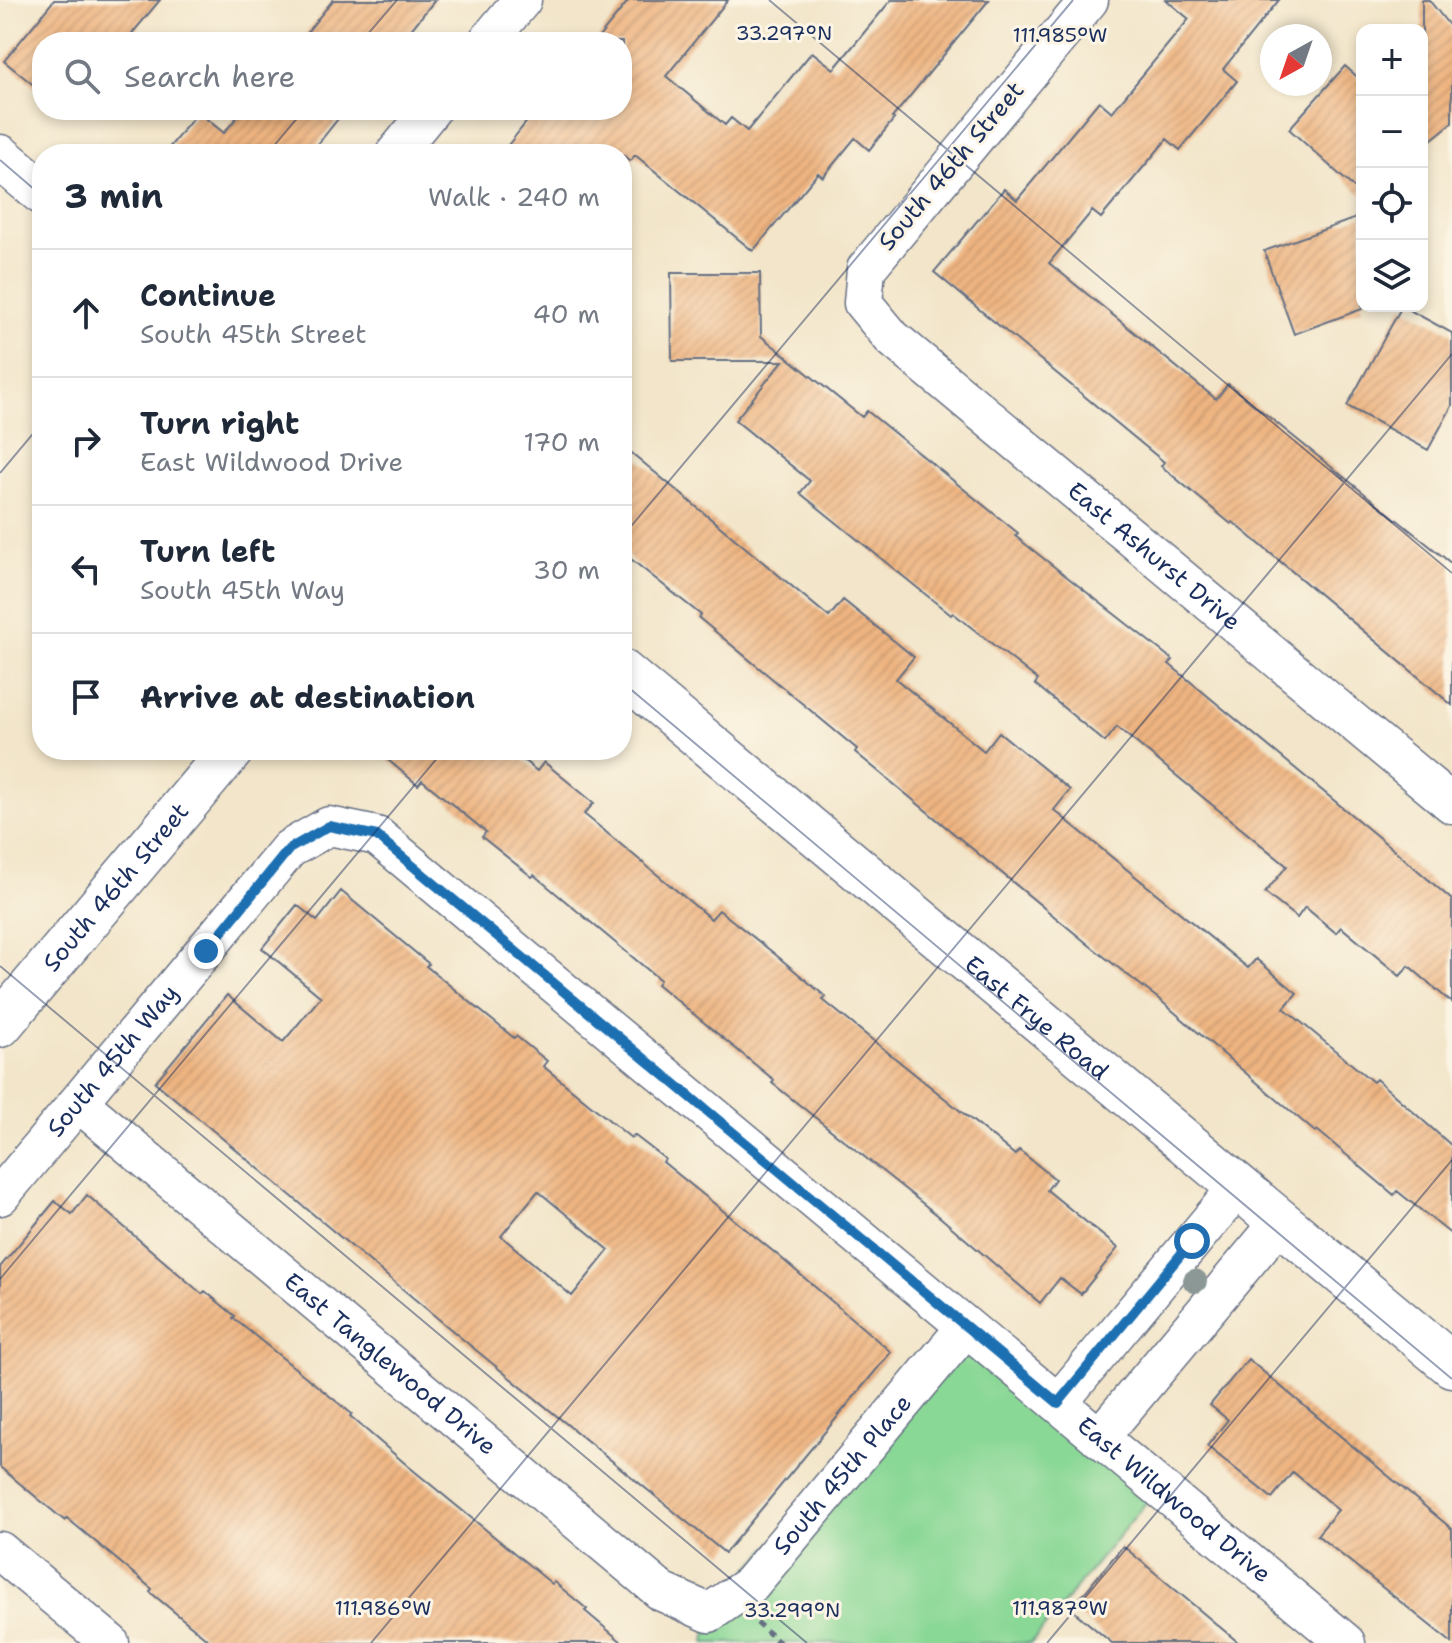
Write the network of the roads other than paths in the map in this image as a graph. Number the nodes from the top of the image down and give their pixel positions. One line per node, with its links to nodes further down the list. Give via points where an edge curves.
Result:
1 (522, 0): 3 (street)
2 (1089, 0): 8 (street, South 46th Street, via 866,269)
3 (495, 32)
4 (423, 120): 5 (street)
5 (403, 144)
6 (0, 157): 7 (street)
7 (32, 184)
8 (863, 303): 11 (street, East Ashurst Drive, via 892,338)
9 (632, 680): 15 (street, East Frye Road)
10 (223, 760): 13 (street, South 46th Street)
11 (1452, 804)
12 (329, 826): 14 (street, South 45th Way, via 289,849); 19 (street, East Wildwood Drive, via 377,836)
13 (0, 1025)
14 (79, 1103): 16 (street, South 45th Way); 25 (street, East Tanglewood Drive, via 662,1592)
15 (1238, 1187): 17 (street, East Frye Road); 18 (street)
16 (0, 1196)
17 (1280, 1222): 20 (street); 21 (street, East Frye Road)
18 (1148, 1295): 20 (street); 22 (street)
19 (966, 1327): 22 (street, East Wildwood Drive); 25 (street, South 45th Place, via 750,1585)
20 (1190, 1329): 23 (street)
21 (1452, 1365)
22 (1058, 1403): 23 (street, East Wildwood Drive)
23 (1099, 1438): 27 (street, East Wildwood Drive)
24 (0, 1551): 26 (street)
25 (709, 1613)
26 (110, 1643)
27 (1346, 1643)

